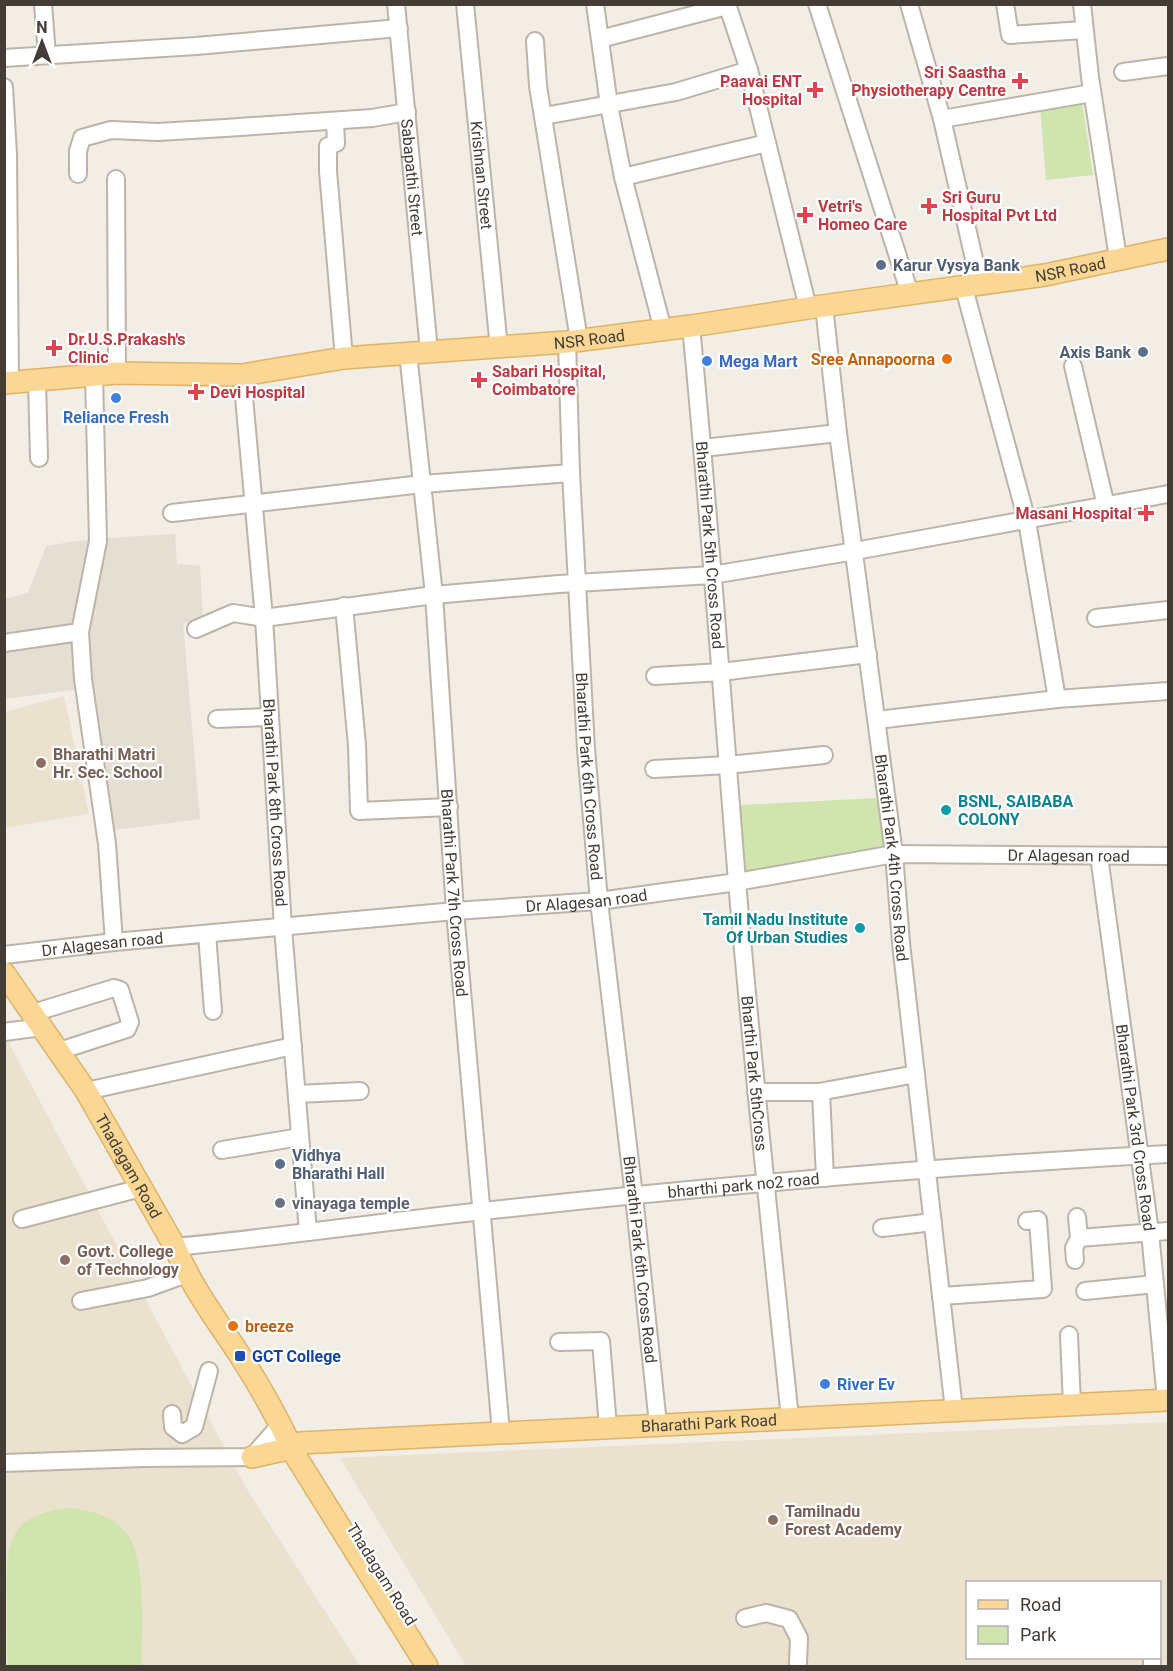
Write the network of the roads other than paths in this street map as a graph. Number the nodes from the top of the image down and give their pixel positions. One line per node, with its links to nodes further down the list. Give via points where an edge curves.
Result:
1 (43, 4): 14 (street)
2 (396, 4): 10 (street, Sabapathi Street)
3 (465, 4): 38 (street, Krishnan Street)
4 (595, 4): 12 (street)
5 (817, 4): 33 (street)
6 (909, 4): 24 (street)
7 (1005, 4): 11 (street, via 1010,35)
8 (1082, 4): 11 (street)
9 (727, 5): 12 (street); 17 (street, Bharathi Park 4th Cross Road)
10 (399, 28): 14 (street); 22 (street, Sabapathi Street)
11 (1083, 30): 20 (street)
12 (600, 39): 21 (street)
13 (535, 41): 23 (street, Bharathi Park 6th Cross Road)
14 (47, 55): 15 (street)
15 (4, 58)
16 (1168, 66): 18 (street)
17 (749, 70): 21 (street, via 676,92); 26 (street, Bharathi Park 4th Cross Road)
18 (1123, 72)
19 (4, 87): 46 (street, via 8,154)
20 (1092, 93): 24 (street); 31 (street)
21 (609, 105): 23 (street); 28 (street)
22 (407, 112): 25 (street); 39 (street, Sabapathi Street)
23 (544, 117): 37 (street, Bharathi Park 6th Cross Road)
24 (942, 120): 32 (street)
25 (335, 121): 27 (street, via 158,132 111,130 82,138); 40 (street, via 336,143 328,146 328,171)
26 (767, 143): 28 (street); 34 (street, Bharathi Park 4th Cross Road)
27 (78, 174)
28 (623, 177): 36 (street)
29 (116, 179): 42 (street)
30 (1168, 249): 31 (main road, NSR Road)
31 (1118, 258): 32 (main road, NSR Road)
32 (972, 286): 33 (main road, NSR Road); 56 (street)
33 (910, 294): 34 (main road, NSR Road)
34 (816, 307): 35 (main road, NSR Road); 47 (street, Bharathi Park 4th Cross Road)
35 (691, 327): 36 (main road, NSR Road); 48 (street, Bharathi Park 5th Cross Road)
36 (663, 330): 37 (main road, NSR Road)
37 (573, 341): 38 (main road, NSR Road); 50 (street, Bharathi Park 6th Cross Road)
38 (498, 348): 39 (main road, NSR Road)
39 (419, 352): 40 (main road, NSR Road); 51 (street, Bharathi Park 7th Cross Road)
40 (344, 358): 44 (main road, NSR Road)
41 (1073, 366): 54 (street)
42 (117, 373): 43 (main road, NSR Road); 44 (main road, NSR Road)
43 (94, 375): 45 (main road, NSR Road); 66 (street, via 98,541)
44 (242, 375): 53 (street, Bharathi Park 8th Cross Road)
45 (37, 381): 46 (main road, NSR Road); 49 (street)
46 (7, 383)
47 (838, 433): 48 (street); 57 (street, Bharathi Park 4th Cross Road)
48 (703, 448): 58 (street, Bharathi Park 5th Cross Road)
49 (39, 458)
50 (571, 473): 51 (street); 59 (street, Bharathi Park 6th Cross Road)
51 (422, 484): 53 (street); 60 (street, Bharathi Park 7th Cross Road)
52 (1168, 494): 54 (street)
53 (255, 503): 55 (street); 63 (street, Bharathi Park 8th Cross Road)
54 (1106, 506): 56 (street)
55 (172, 513)
56 (1026, 521): 57 (street); 72 (street)
57 (855, 552): 58 (street); 68 (street, Bharathi Park 4th Cross Road)
58 (712, 575): 59 (street); 69 (street, Bharathi Park 5th Cross Road)
59 (577, 583): 60 (street); 84 (street, Bharathi Park 6th Cross Road)
60 (434, 595): 61 (street); 79 (street, Bharathi Park 7th Cross Road)
61 (344, 606): 63 (street); 79 (street, via 359,811)
62 (1168, 610): 64 (street)
63 (264, 618): 65 (street, via 233,613); 73 (street, Bharathi Park 8th Cross Road)
64 (1096, 618)
65 (196, 629)
66 (80, 632): 67 (street); 88 (street, via 107,844)
67 (4, 643)
68 (868, 654): 69 (street); 75 (street, Bharathi Park 4th Cross Road)
69 (721, 672): 70 (street); 77 (street, Bharathi Park 5th Cross Road)
70 (655, 676)
71 (1168, 691): 72 (street)
72 (1057, 699): 75 (street)
73 (270, 717): 74 (street); 86 (street, Bharathi Park 8th Cross Road)
74 (217, 719)
75 (877, 720): 80 (street, Bharathi Park 4th Cross Road)
76 (824, 755): 77 (street)
77 (728, 765): 78 (street); 83 (street, Bharthi Park 5thCross)
78 (654, 769)
79 (449, 807): 85 (street, Bharathi Park 7th Cross Road)
80 (894, 854): 81 (street, Dr Alagesan road); 83 (street, Dr Alagesan road); 96 (street, Bharathi Park 4th Cross Road)
81 (1099, 856): 82 (street, Dr Alagesan road); 105 (street, Bharathi Park 3rd Cross Road)
82 (1168, 856)
83 (737, 882): 84 (street, Dr Alagesan road); 99 (street, Bharthi Park 5thCross)
84 (599, 901): 85 (street, Dr Alagesan road); 110 (street, Bharathi Park 6th Cross Road)
85 (456, 911): 86 (street, Dr Alagesan road); 111 (street, Bharathi Park 7th Cross Road)
86 (283, 928): 87 (street, Dr Alagesan road); 94 (street, Bharathi Park 8th Cross Road)
87 (207, 934): 88 (street, Dr Alagesan road); 91 (street)
88 (114, 942): 89 (street, Dr Alagesan road)
89 (4, 954)
90 (4, 973): 92 (main road, Thadagam Road)
91 (213, 1011)
92 (38, 1020): 93 (street); 95 (main road, Thadagam Road); 95 (street, via 114,988 120,990 130,1022 127,1029)
93 (4, 1032)
94 (293, 1046): 98 (street); 101 (street, Bharathi Park 8th Cross Road)
95 (59, 1051): 98 (main road, Thadagam Road)
96 (916, 1074): 100 (street); 106 (street, Bharathi Park 4th Cross Road)
97 (360, 1090): 101 (street)
98 (86, 1091): 109 (main road, Thadagam Road)
99 (756, 1092): 100 (street); 108 (street, Bharthi Park 5thCross)
100 (821, 1092): 107 (street)
101 (297, 1094): 102 (street, Bharathi Park 8th Cross Road)
102 (300, 1137): 103 (street); 118 (street, Bharathi Park 8th Cross Road)
103 (222, 1150)
104 (1168, 1154): 105 (street, bharthi park no2 road)
105 (1140, 1155): 106 (street, bharthi park no2 road); 119 (street, Bharathi Park 3rd Cross Road)
106 (927, 1170): 107 (street, bharthi park no2 road); 115 (street, Bharathi Park 4th Cross Road)
107 (825, 1178): 108 (street, bharthi park no2 road)
108 (765, 1184): 110 (street, bharthi park no2 road); 135 (street, Bharthi Park 5thCross)
109 (141, 1188): 113 (street); 121 (main road, Thadagam Road)
110 (634, 1196): 111 (street, bharthi park no2 road); 137 (street, Bharathi Park 6th Cross Road)
111 (483, 1211): 118 (street, bharthi park no2 road); 139 (street, Bharathi Park 7th Cross Road)
112 (1077, 1217): 120 (street)
113 (22, 1219)
114 (1027, 1221): 126 (street, via 1038,1220 1043,1289)
115 (933, 1222): 116 (street); 126 (street, Bharathi Park 4th Cross Road)
116 (882, 1228)
117 (1168, 1230): 119 (street)
118 (308, 1232): 121 (street, bharthi park no2 road)
119 (1150, 1232): 120 (street); 124 (street, Bharathi Park 3rd Cross Road)
120 (1079, 1238): 122 (street, via 1074,1248)
121 (175, 1247): 123 (main road, Thadagam Road)
122 (1075, 1260)
123 (186, 1274): 127 (street, via 148,1288); 136 (main road, Thadagam Road)
124 (1160, 1289): 125 (street); 131 (street, Bharathi Park 3rd Cross Road)
125 (1085, 1291)
126 (942, 1296): 133 (street, Bharathi Park 4th Cross Road)
127 (81, 1300)
128 (1069, 1335): 132 (street)
129 (559, 1342): 138 (street, via 601,1341)
130 (209, 1371): 140 (street, via 194,1427)
131 (1167, 1400): 132 (main road, Bharathi Park Road)
132 (1072, 1405): 133 (main road, Bharathi Park Road)
133 (954, 1410): 135 (main road, Bharathi Park Road)
134 (172, 1414): 140 (street, via 173,1427)
135 (790, 1418): 137 (main road, Bharathi Park Road)
136 (281, 1424): 141 (main road, Thadagam Road); 143 (street)
137 (658, 1424): 138 (main road, Bharathi Park Road)
138 (608, 1427): 139 (main road, Bharathi Park Road)
139 (501, 1432): 141 (main road, Bharathi Park Road)
140 (182, 1434): 142 (street)
141 (296, 1445): 143 (main road, Bharathi Park Road); 147 (main road, Thadagam Road); 148 (main road, Thadagam Road, via 307,1449)
142 (182, 1457): 143 (street); 144 (street)
143 (252, 1457)
144 (4, 1463)
145 (745, 1618): 146 (street, via 766,1613 789,1619 799,1638)
146 (798, 1663)
147 (426, 1666)
148 (441, 1666)

